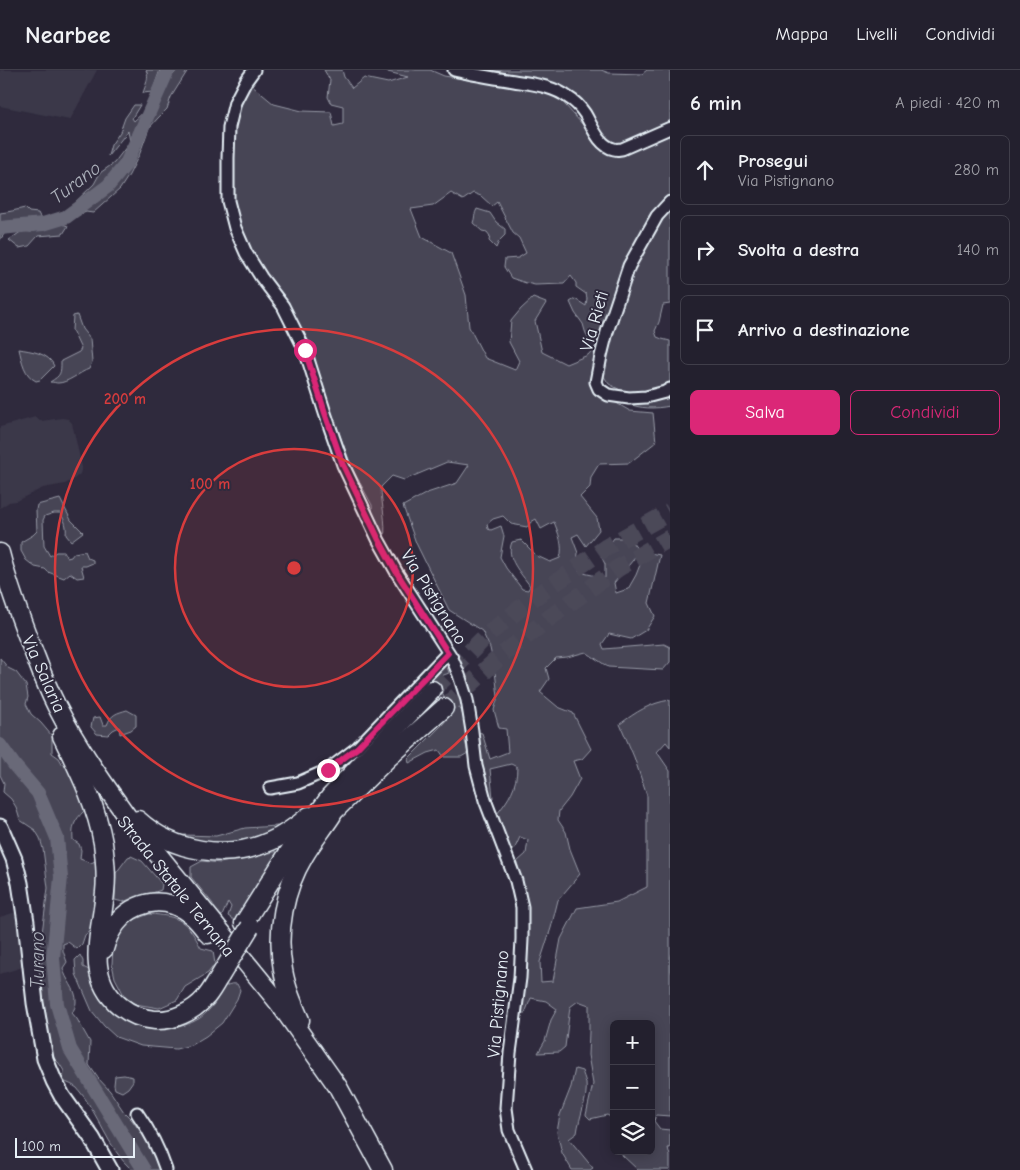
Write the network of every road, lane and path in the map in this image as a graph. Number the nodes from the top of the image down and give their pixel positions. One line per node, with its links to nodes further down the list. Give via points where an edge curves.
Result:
1 (254, 70): 8 (street, Via Pistignano, via 236,102 229,127 228,201 235,228 246,253 282,306 305,350 343,465 378,538)
2 (454, 70): 3 (street, via 557,90 576,103 600,139 614,149 622,149)
3 (670, 128)
4 (670, 202): 5 (street, Via Rieti, via 657,216 629,266 607,332 596,382 599,389 608,395 629,398 646,397)
5 (670, 389)
6 (0, 553): 12 (highway, Via Salaria, via 22,624 57,706)
7 (0, 592): 11 (highway, Via Salaria, via 36,687)
8 (448, 653): 13 (street, via 357,748 328,770 298,783); 24 (street, Via Pistignano, via 467,700 476,766 485,800 516,881 522,907 520,978 506,1108 509,1130)
9 (432, 690): 14 (highway)
10 (444, 708): 14 (highway)
11 (61, 734): 16 (highway, Strada Statale Ternana, via 104,797); 17 (highway, via 91,798 103,843 105,892 97,958 101,979 108,992 130,1013 144,1018 165,1019 194,1008 207,997)
12 (106, 787): 14 (highway, via 147,828 187,847 211,852 247,849 272,841); 18 (highway, Strada Statale Ternana)
13 (270, 788)
14 (334, 802): 17 (highway, via 287,855); 19 (highway, via 297,869 282,923 283,970 292,1002)
15 (0, 827): 21 (main road, via 20,883 45,1059 62,1096)
16 (240, 966): 17 (highway, via 228,958 196,919 179,907 165,904 150,903 128,911 112,928 104,949 104,964 110,984 124,1002 145,1012 161,1014 184,1007); 18 (highway, Strada Statale Ternana)
17 (217, 974)
18 (299, 1032): 19 (highway, Strada Statale Ternana)
19 (318, 1057): 23 (highway, Strada Statale Ternana)
20 (137, 1113): 22 (street, via 161,1154)
21 (110, 1170)
22 (166, 1170)
23 (383, 1170)
24 (526, 1170)

